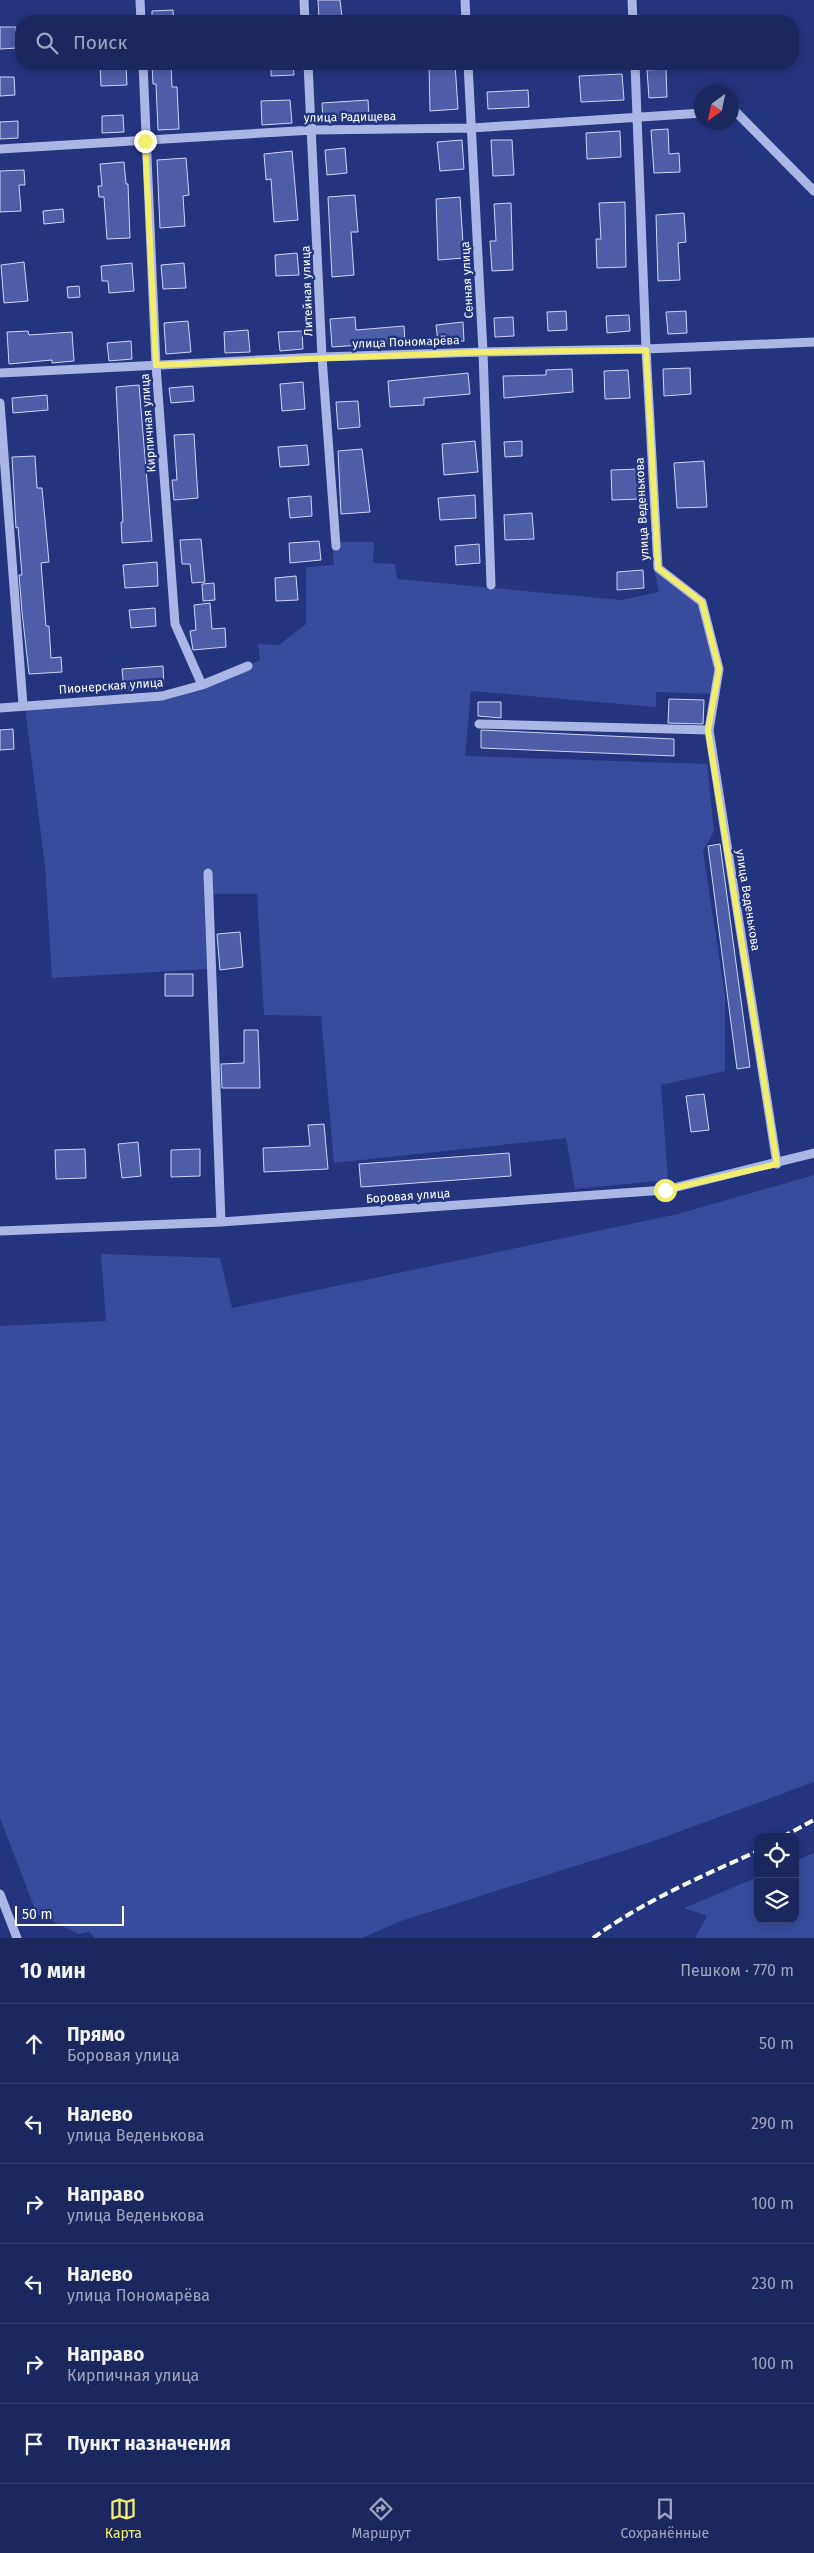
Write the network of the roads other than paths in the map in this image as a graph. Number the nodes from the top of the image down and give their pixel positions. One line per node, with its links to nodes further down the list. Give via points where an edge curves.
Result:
1 (140, 0): 5 (street)
2 (304, 0): 6 (street)
3 (465, 0): 7 (street)
4 (632, 0): 8 (street)
5 (141, 15)
6 (305, 15)
7 (466, 15)
8 (633, 15)
9 (142, 70): 18 (street, Кирпичная улица)
10 (308, 70): 17 (street, Литейная улица)
11 (468, 70): 16 (street, Сенная улица)
12 (635, 70): 15 (street, улица Веденькова)
13 (694, 113): 15 (street, улица Радищева)
14 (739, 115): 20 (street)
15 (638, 116): 16 (street, улица Радищева); 22 (street, улица Веденькова)
16 (472, 128): 17 (street, улица Радищева); 23 (street, Сенная улица)
17 (313, 130): 18 (street, улица Радищева); 24 (street, Литейная улица)
18 (145, 141): 19 (street, улица Радищева); 25 (street, Кирпичная улица)
19 (0, 149)
20 (814, 191)
21 (814, 342): 22 (street, улица Пономарёва)
22 (646, 350): 23 (street, улица Пономарёва); 35 (street, улица Веденькова, via 658,568 702,602 719,669)
23 (483, 352): 24 (street, улица Пономарёва); 29 (street, Сенная улица)
24 (322, 358): 25 (street, улица Пономарёва); 28 (street, Литейная улица)
25 (156, 365): 26 (street, улица Пономарёва); 31 (street, Кирпичная улица, via 175,624)
26 (0, 374)
27 (0, 403): 32 (street)
28 (336, 546)
29 (491, 585)
30 (248, 666): 31 (street, Пионерская улица)
31 (202, 685): 32 (street, Пионерская улица, via 162,696)
32 (23, 705): 33 (street, Пионерская улица)
33 (0, 708)
34 (479, 724): 35 (street)
35 (708, 730): 38 (street, улица Веденькова)
36 (208, 873): 39 (street)
37 (814, 1153): 38 (street, Боровая улица)
38 (777, 1164): 39 (street, Боровая улица, via 665,1190)
39 (221, 1222): 40 (street, Боровая улица)
40 (0, 1231)
41 (0, 1894): 42 (street)
42 (17, 1938)

